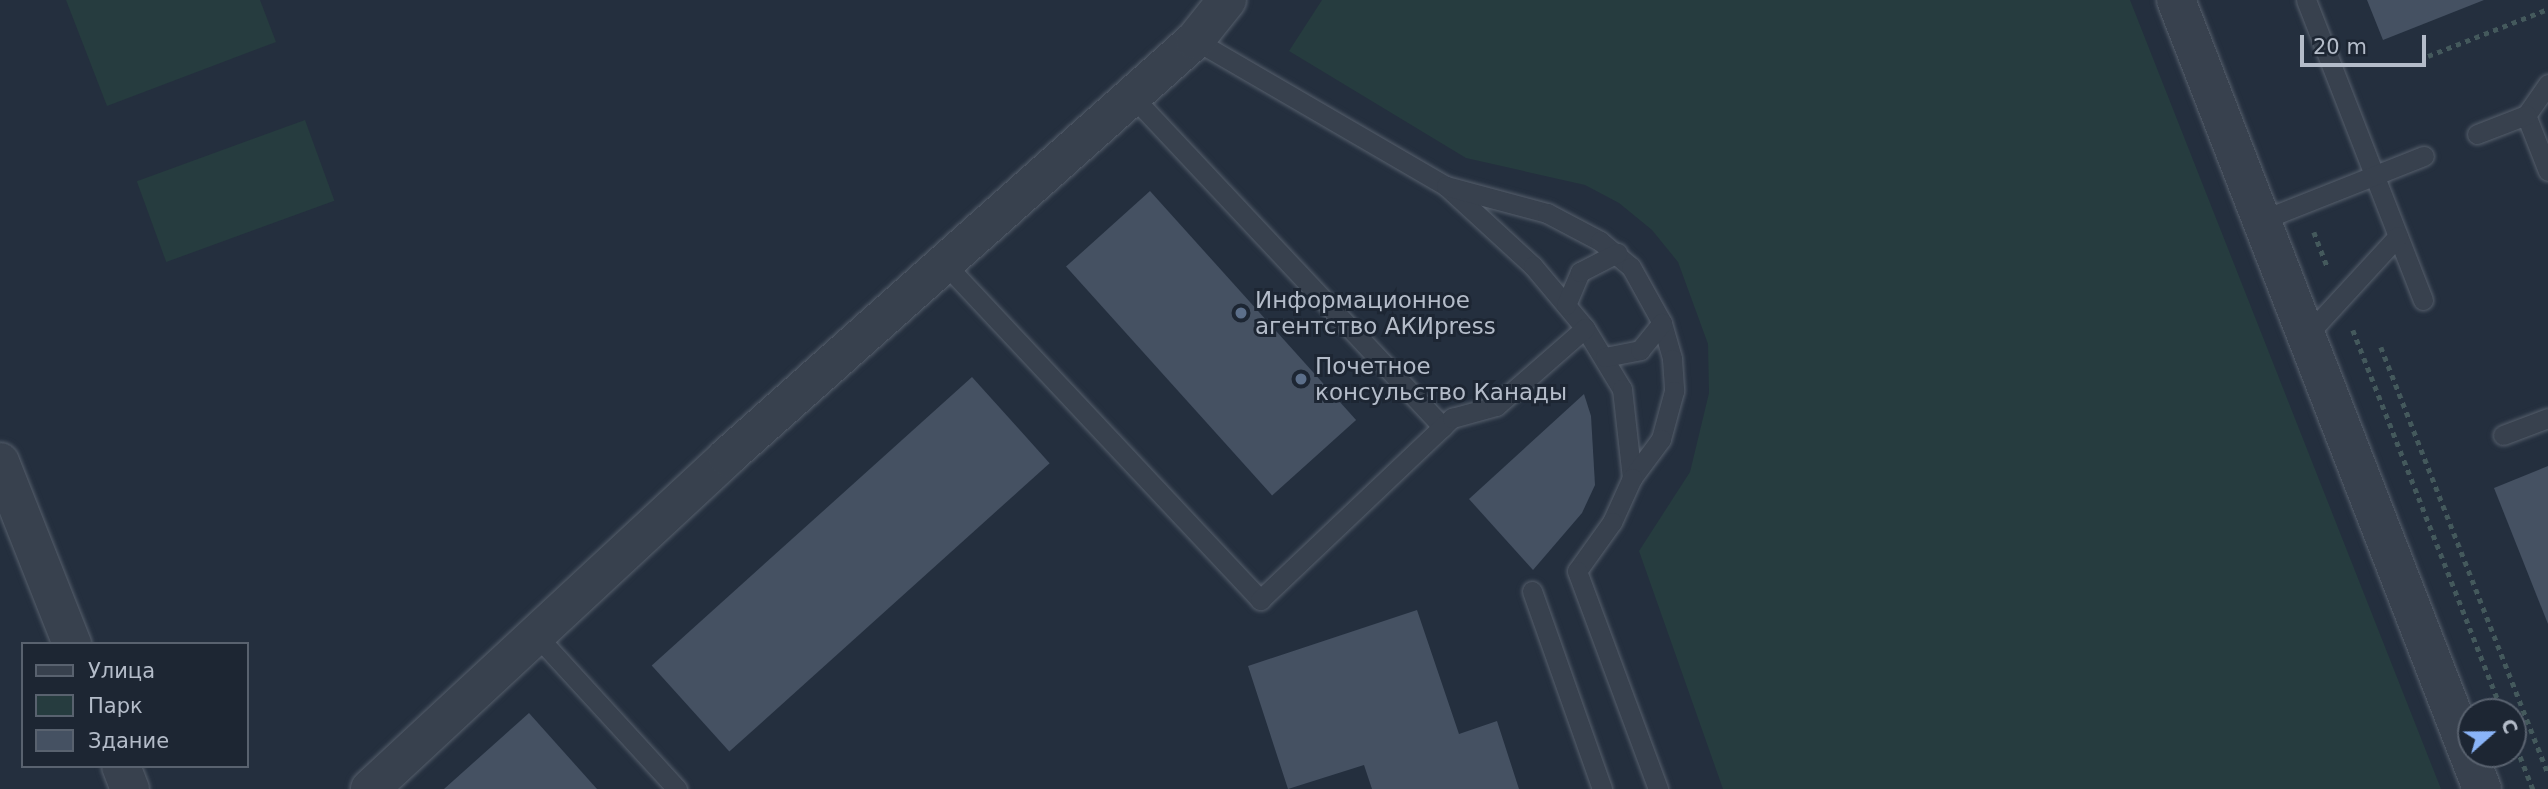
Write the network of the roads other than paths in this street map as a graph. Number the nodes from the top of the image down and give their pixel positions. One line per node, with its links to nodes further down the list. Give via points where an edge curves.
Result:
1 (1227, 0): 4 (street)
2 (2176, 0): 13 (street)
3 (2306, 0): 11 (lane)
4 (1195, 40): 6 (street); 12 (lane)
5 (2548, 84): 7 (lane)
6 (1132, 96): 16 (street); 24 (lane)
7 (2526, 115): 8 (lane); 10 (lane)
8 (2477, 134)
9 (2424, 156): 11 (lane)
10 (2548, 171)
11 (2375, 177): 13 (lane); 14 (lane)
12 (1446, 186): 15 (lane, via 1547,214); 18 (lane, via 1532,266)
13 (2262, 220): 21 (street)
14 (2398, 236): 17 (lane); 21 (lane)
15 (1617, 253): 18 (lane, via 1580,272); 19 (lane, via 1642,282)
16 (945, 264): 24 (lane, via 1260,600); 29 (street)
17 (2423, 300)
18 (1566, 305): 20 (lane)
19 (1662, 323): 22 (lane, via 1640,350); 27 (lane, via 1672,359 1674,391 1661,439)
20 (1585, 328): 22 (lane); 24 (lane, via 1496,406 1452,418)
21 (2307, 335): 37 (street)
22 (1605, 357): 27 (lane, via 1622,389)
23 (2548, 418): 25 (lane)
24 (1443, 427)
25 (2503, 435)
26 (0, 463): 30 (street)
27 (1632, 478): 36 (lane, via 1612,522 1577,571)
28 (1532, 591): 35 (lane)
29 (536, 635): 33 (street); 34 (lane)
30 (71, 642)
31 (122, 768): 32 (street)
32 (130, 789)
33 (370, 789)
34 (677, 789)
35 (1602, 789)
36 (1658, 789)
37 (2482, 789)

